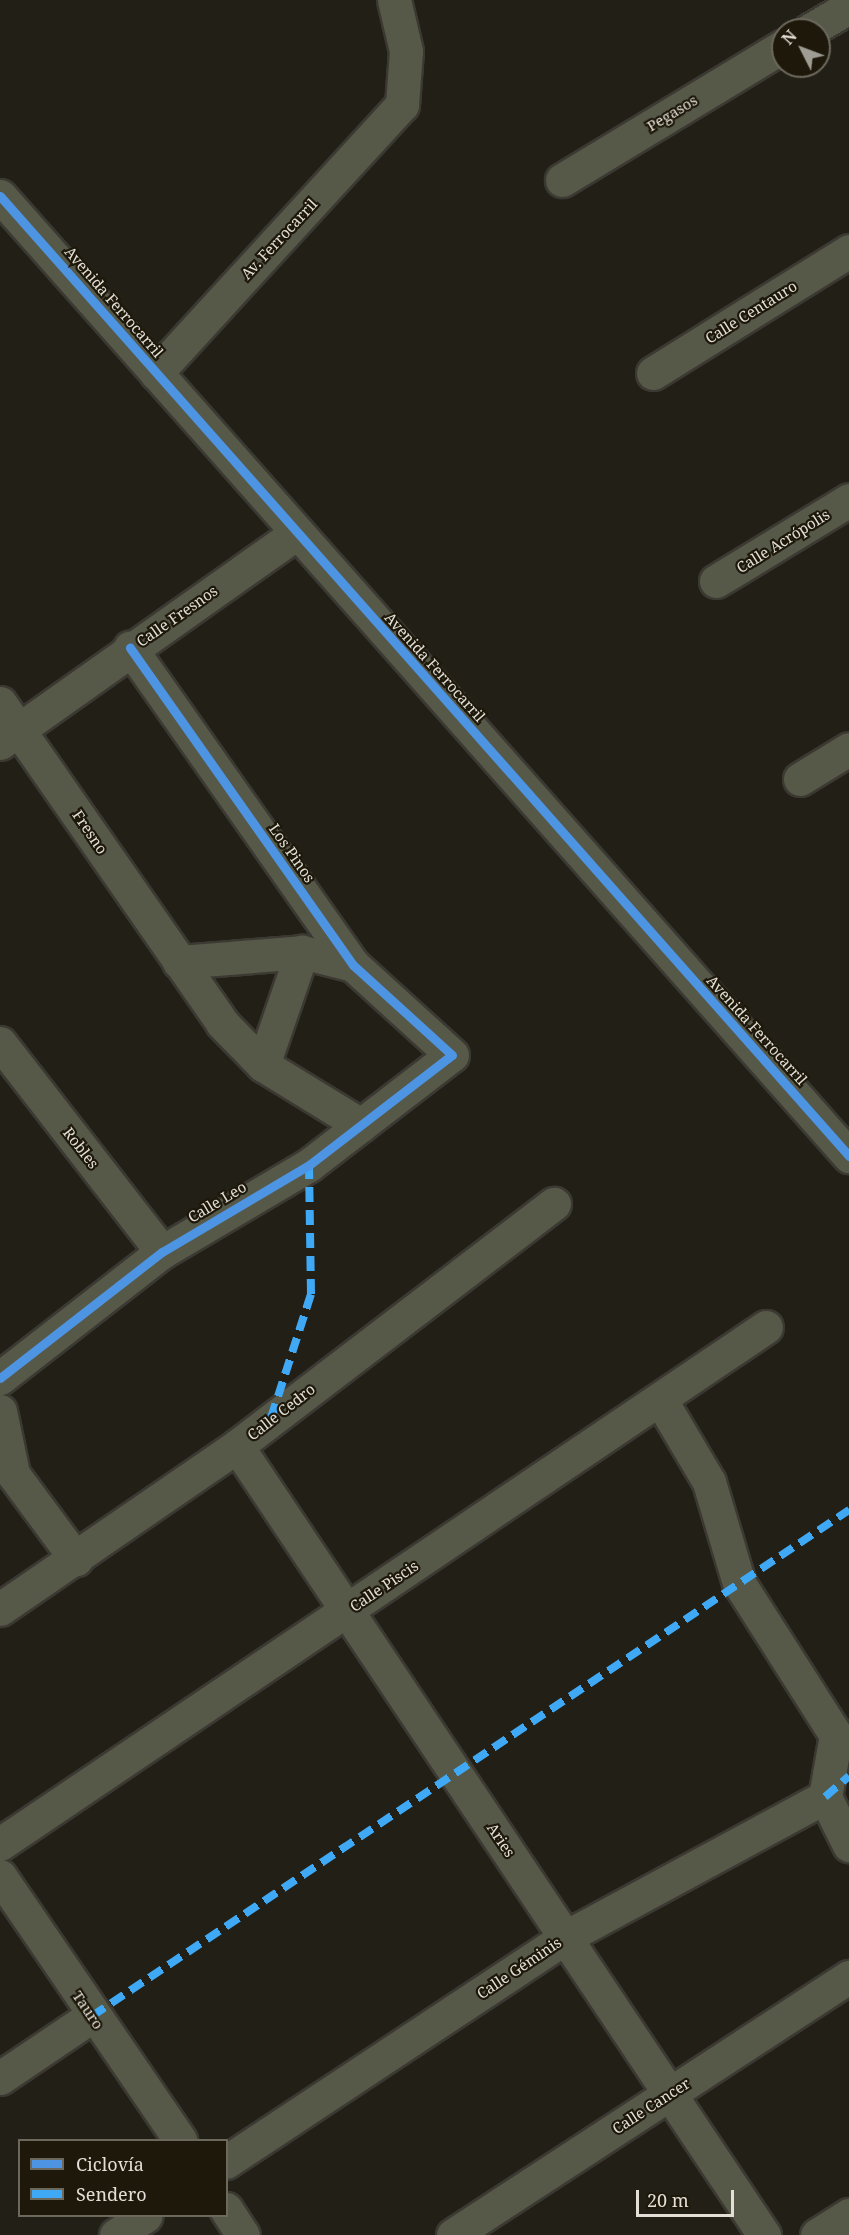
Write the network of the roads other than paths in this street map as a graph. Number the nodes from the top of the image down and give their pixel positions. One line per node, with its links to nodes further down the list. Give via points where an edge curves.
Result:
1 (394, 0): 9 (street, Av. Ferrocarril, via 406,51 402,105)
2 (849, 7): 3 (street)
3 (830, 18)
4 (771, 53): 5 (street, Pegasos)
5 (562, 180)
6 (0, 196): 9 (street, Avenida Ferrocarril)
7 (849, 251): 8 (street, Calle Centauro)
8 (653, 373)
9 (156, 374): 11 (street, Avenida Ferrocarril)
10 (849, 500): 12 (street, Calle Acrópolis)
11 (297, 533): 13 (street, Calle Fresnos); 25 (street, Avenida Ferrocarril)
12 (716, 581)
13 (130, 648): 15 (street, Calle Fresnos); 20 (street, Los Pinos)
14 (0, 703): 15 (street, Fresno)
15 (10, 736): 19 (street, Fresno)
16 (849, 749): 17 (street)
17 (800, 779)
18 (302, 951): 19 (street); 20 (street); 23 (street)
19 (179, 962): 23 (street, Fresno, via 222,1023)
20 (353, 965): 22 (street, Los Pinos)
21 (0, 1043): 27 (street, Robles)
22 (452, 1055): 24 (street, Calle Leo)
23 (263, 1065): 24 (street, Fresno)
24 (361, 1125): 27 (street, Calle Leo, via 309,1165)
25 (849, 1156)
26 (554, 1204): 32 (street, Calle Cedro)
27 (162, 1252): 29 (street, Calle Leo)
28 (766, 1327): 30 (street, Calle Piscis)
29 (0, 1378)
30 (660, 1399): 35 (street, Calle Piscis); 36 (street, via 709,1482 739,1583 836,1736)
31 (0, 1411): 33 (street, via 13,1474)
32 (237, 1446): 33 (street, Calle Cedro); 35 (street, Aries)
33 (76, 1559): 34 (street, Calle Cedro)
34 (0, 1609)
35 (348, 1611): 37 (street, Calle Piscis); 40 (street, Aries)
36 (825, 1797): 38 (street); 40 (street, Calle Géminis)
37 (0, 1844)
38 (849, 1845)
39 (0, 1876): 42 (street, Tauro)
40 (566, 1937): 44 (street, Aries); 46 (street, Calle Géminis)
41 (849, 1977): 44 (street, Calle Cancer)
42 (92, 2016): 43 (street); 45 (street, Tauro)
43 (0, 2078)
44 (670, 2093): 52 (street, Calle Cancer); 53 (street, Aries)
45 (179, 2139)
46 (228, 2161)
47 (228, 2212): 51 (street)
48 (849, 2215): 54 (street)
49 (143, 2217): 50 (street)
50 (116, 2235)
51 (243, 2235)
52 (453, 2235)
53 (764, 2235)
54 (817, 2235)

